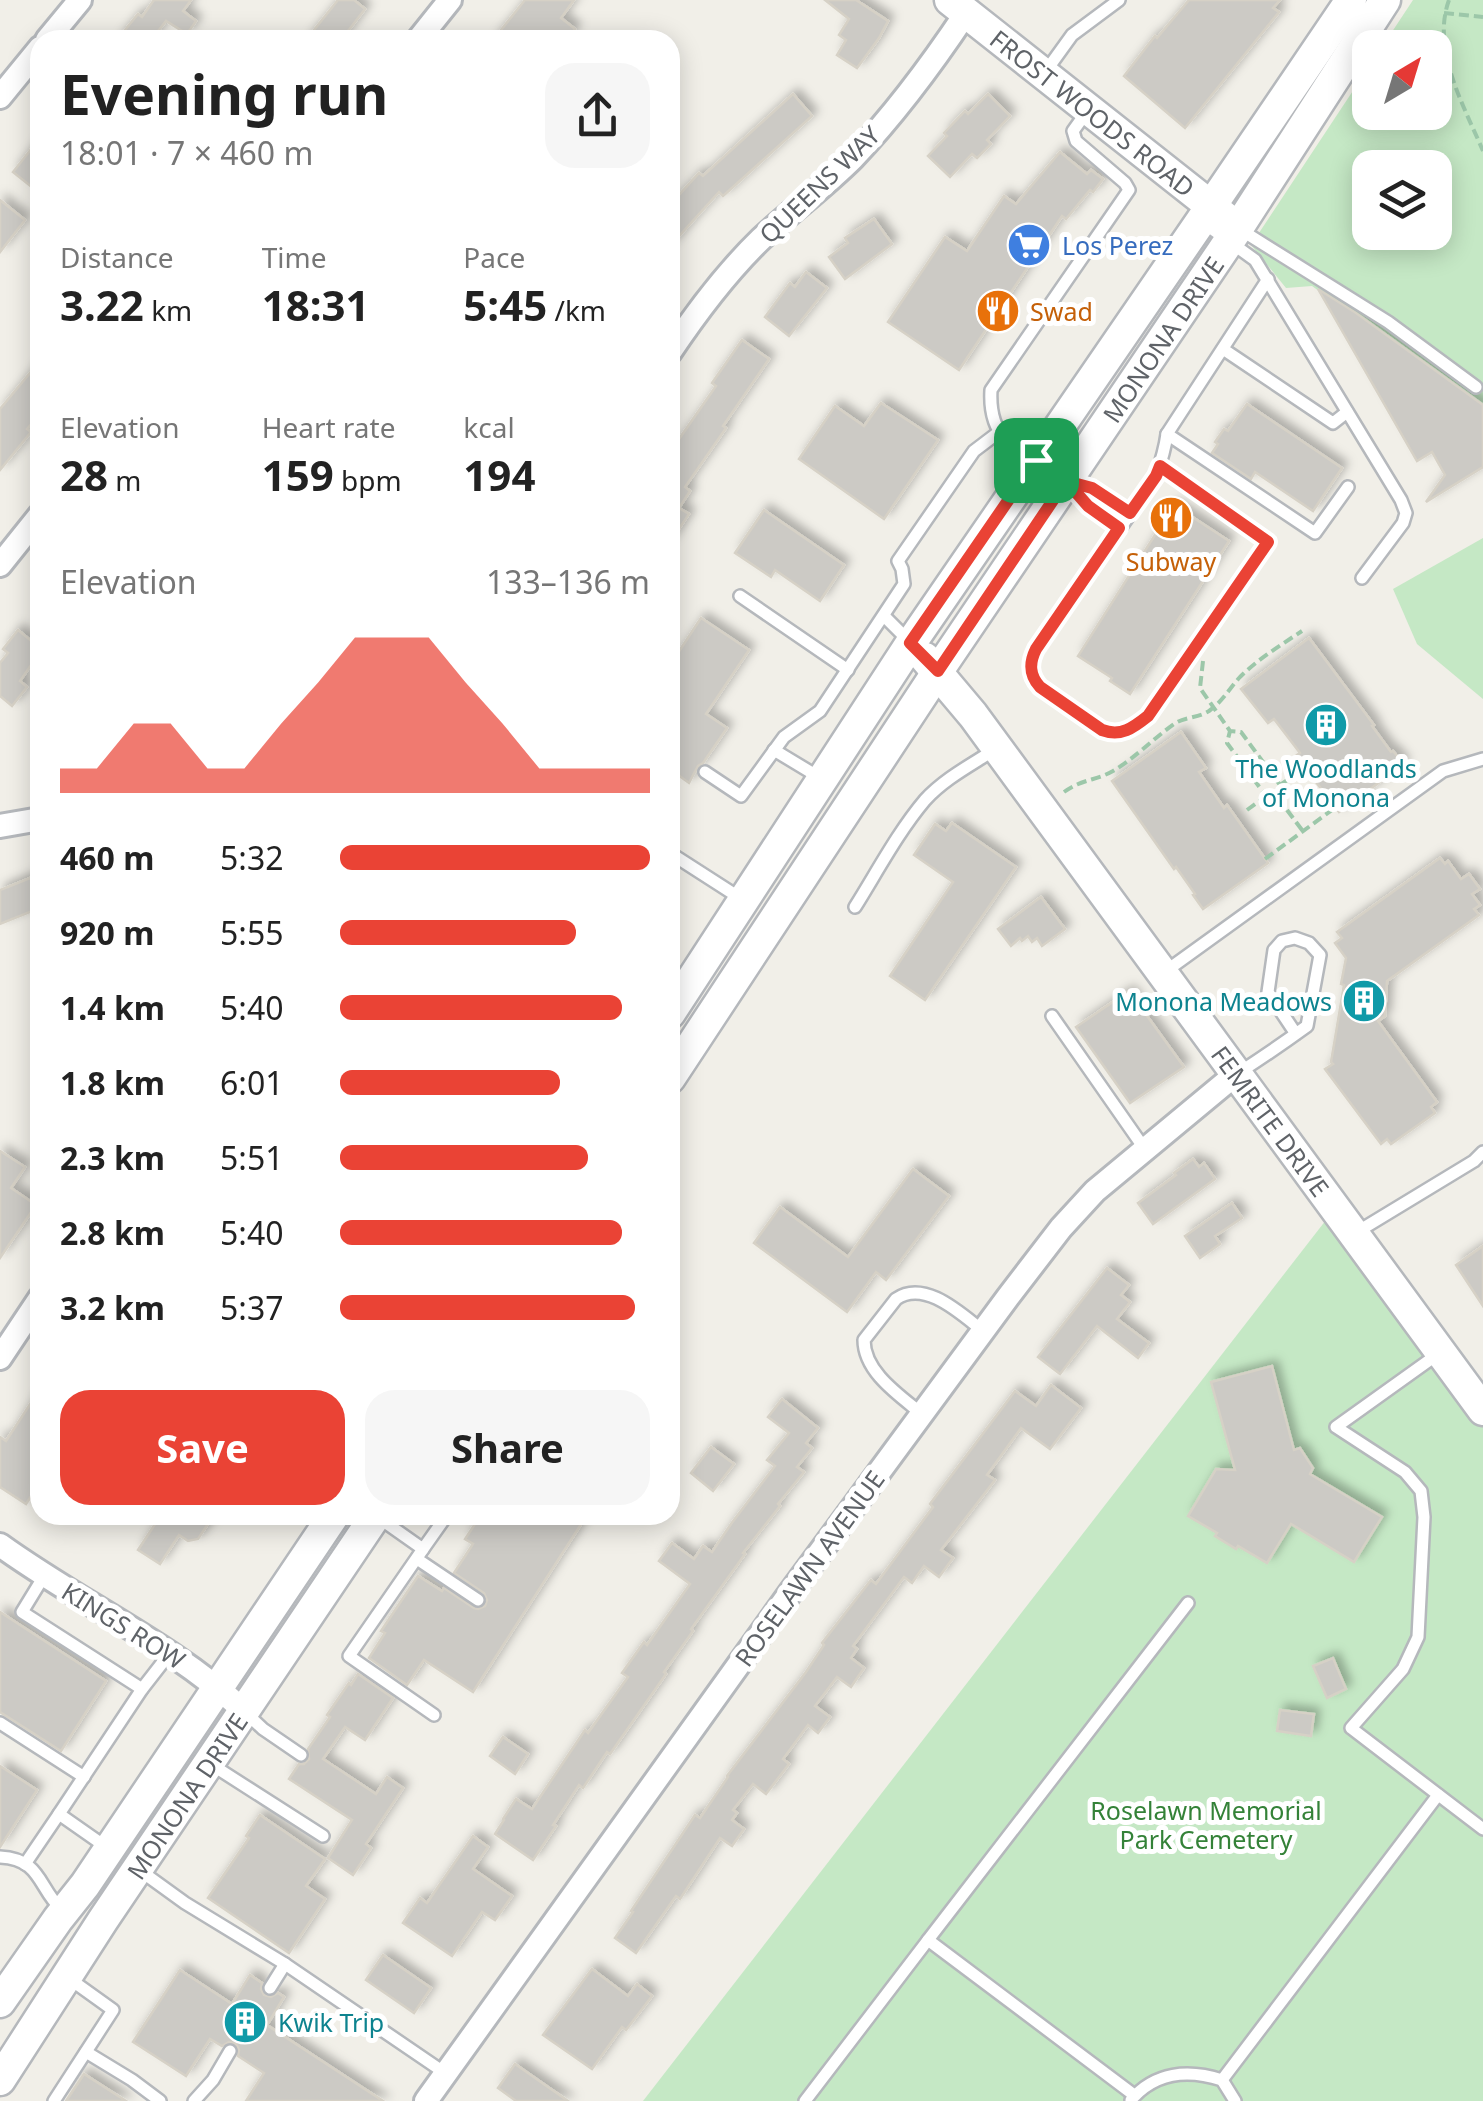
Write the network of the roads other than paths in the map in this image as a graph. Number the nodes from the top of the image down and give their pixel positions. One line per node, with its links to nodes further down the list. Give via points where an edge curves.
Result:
1 (80, 0): 7 (street)
2 (450, 0): 8 (street)
3 (1119, 0): 10 (lane, via 1072,35)
4 (1350, 0): 13 (street, MONONA DRIVE)
5 (1385, 0): 14 (street, MONONA DRIVE)
6 (958, 7): 10 (street, FROST WOODS ROAD); 16 (street, QUEENS WAY, via 935,58 863,146 759,241)
7 (55, 30)
8 (426, 30)
9 (30, 60): 11 (street)
10 (1043, 74): 12 (street, FROST WOODS ROAD)
11 (0, 97)
12 (1088, 110): 13 (street, FROST WOODS ROAD); 20 (lane, via 1074,131 1076,142 1129,190 991,390)
13 (1206, 214): 14 (street, FROST WOODS ROAD); 22 (street, MONONA DRIVE)
14 (1233, 234): 15 (lane); 18 (lane, via 1388,322); 24 (street, MONONA DRIVE)
15 (1268, 279): 17 (lane); 19 (lane)
16 (680, 338)
17 (1223, 348): 19 (lane, via 1334,423); 21 (lane)
18 (1476, 388)
19 (1347, 412): 30 (lane, via 1406,513)
20 (999, 432): 22 (lane); 32 (lane, via 974,451 898,561 904,584)
21 (1167, 434): 23 (lane); 25 (lane, via 1315,532)
22 (1036, 460): 24 (lane); 33 (street, MONONA DRIVE)
23 (1160, 466): 26 (lane); 28 (lane, via 1268,542 1148,716 1112,734 1034,681 1031,659)
24 (1066, 481): 26 (lane, via 1092,488); 28 (lane); 35 (street, MONONA DRIVE)
25 (1348, 487)
26 (1130, 513): 28 (lane)
27 (30, 528): 29 (street)
28 (1119, 528)
29 (0, 565)
30 (1362, 578)
31 (740, 596): 34 (lane)
32 (884, 616): 33 (lane); 34 (lane)
33 (910, 643): 35 (street, FEMRITE DRIVE); 40 (street, MONONA DRIVE)
34 (848, 670): 37 (lane, via 820,711)
35 (938, 671): 36 (street, FEMRITE DRIVE); 50 (street, MONONA DRIVE)
36 (997, 748): 45 (lane, via 927,798); 46 (street, FEMRITE DRIVE)
37 (774, 750): 39 (lane, via 741,796); 40 (lane)
38 (1483, 759): 46 (lane, via 1442,770)
39 (705, 772)
40 (823, 780): 44 (street, MONONA DRIVE)
41 (30, 821): 42 (street)
42 (0, 826)
43 (680, 859): 44 (lane)
44 (744, 901): 47 (street, MONONA DRIVE)
45 (855, 908)
46 (1162, 974): 53 (street, FEMRITE DRIVE)
47 (680, 996)
48 (680, 1015): 50 (lane)
49 (1052, 1016): 54 (lane)
50 (703, 1029): 52 (street, MONONA DRIVE)
51 (1296, 1034): 51 (lane, via 1307,1026 1320,955 1296,938 1274,950 1268,992); 53 (lane)
52 (680, 1063)
53 (1236, 1074): 54 (street, ROSELAWN AVENUE); 56 (street, FEMRITE DRIVE)
54 (1144, 1148): 58 (street, ROSELAWN AVENUE, via 1062,1228)
55 (1483, 1152): 56 (lane)
56 (1353, 1234): 59 (street, FEMRITE DRIVE)
57 (30, 1313): 60 (street)
58 (983, 1331): 62 (street, ROSELAWN AVENUE); 62 (lane, via 950,1305 912,1294 896,1299 864,1340 876,1371)
59 (1440, 1352): 61 (street, FEMRITE DRIVE); 81 (lane, via 1336,1427 1406,1472 1422,1491 1424,1517 1418,1638 1403,1668 1350,1728)
60 (0, 1358)
61 (1483, 1410)
62 (922, 1414): 97 (street, ROSELAWN AVENUE)
63 (327, 1525): 73 (street, MONONA DRIVE)
64 (369, 1525): 75 (street, MONONA DRIVE)
65 (387, 1525): 68 (lane)
66 (440, 1525): 68 (lane)
67 (0, 1546): 69 (street, KINGS ROW)
68 (420, 1554): 70 (lane); 76 (lane, via 348,1656)
69 (44, 1576): 72 (street, KINGS ROW); 74 (lane, via 22,1612)
70 (478, 1600)
71 (1188, 1603): 90 (lane)
72 (170, 1653): 73 (street, KINGS ROW); 74 (lane)
73 (218, 1687): 75 (street, KINGS ROW); 85 (street, MONONA DRIVE)
74 (142, 1689): 80 (lane)
75 (244, 1711): 78 (lane); 79 (street, MONONA DRIVE)
76 (434, 1714)
77 (0, 1723): 80 (lane)
78 (301, 1755)
79 (210, 1763): 84 (lane); 88 (street, MONONA DRIVE)
80 (84, 1778): 82 (lane)
81 (1438, 1795): 83 (lane); 99 (lane)
82 (59, 1814): 85 (lane); 87 (lane)
83 (1483, 1829)
84 (323, 1836)
85 (109, 1849): 88 (street); 89 (street, MONONA DRIVE)
86 (0, 1857): 87 (lane)
87 (25, 1864): 89 (lane)
88 (138, 1869): 91 (lane); 92 (street, MONONA DRIVE)
89 (64, 1912): 94 (street, MONONA DRIVE)
90 (928, 1940): 100 (lane); 105 (lane)
91 (285, 1964): 93 (lane); 97 (lane)
92 (67, 1977): 95 (lane, via 113,2010); 98 (street, MONONA DRIVE)
93 (270, 1988)
94 (0, 2002)
95 (86, 2052): 101 (lane); 102 (lane)
96 (230, 2052): 103 (lane)
97 (445, 2074): 104 (street, ROSELAWN AVENUE)
98 (0, 2080)
99 (1222, 2080): 100 (lane, via 1174,2074); 106 (lane)
100 (1132, 2098)
101 (54, 2101)
102 (160, 2101)
103 (194, 2101)
104 (426, 2101)
105 (804, 2101)
106 (1235, 2101)

